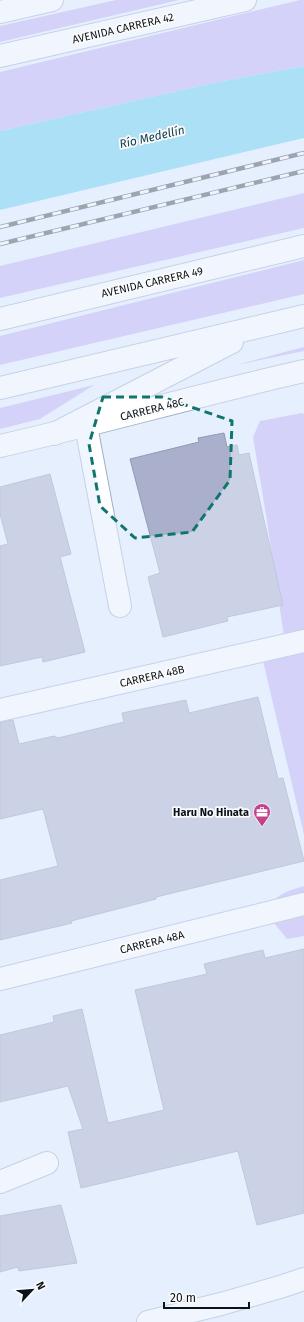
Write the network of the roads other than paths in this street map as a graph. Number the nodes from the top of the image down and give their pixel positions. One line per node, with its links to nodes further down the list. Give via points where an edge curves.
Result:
1 (52, 0): 3 (main road)
2 (245, 0): 4 (main road, AVENIDA CARRERA 42)
3 (0, 12)
4 (0, 56)
5 (304, 246): 7 (main road, AVENIDA CARRERA 49)
6 (304, 316): 8 (main road)
7 (0, 319)
8 (264, 325): 10 (main road); 12 (main road)
9 (304, 371): 11 (main road, CARRERA 48C)
10 (0, 388)
11 (86, 426): 12 (main road, CARRERA 48C); 14 (main road)
12 (54, 434): 13 (main road, CARRERA 48C)
13 (0, 446)
14 (120, 606)
15 (304, 641): 16 (main road, CARRERA 48B)
16 (0, 710)
17 (304, 904): 18 (main road, CARRERA 48A)
18 (0, 979)
19 (47, 1163): 20 (main road)
20 (0, 1182)
21 (304, 1279): 22 (main road)
22 (153, 1321)

